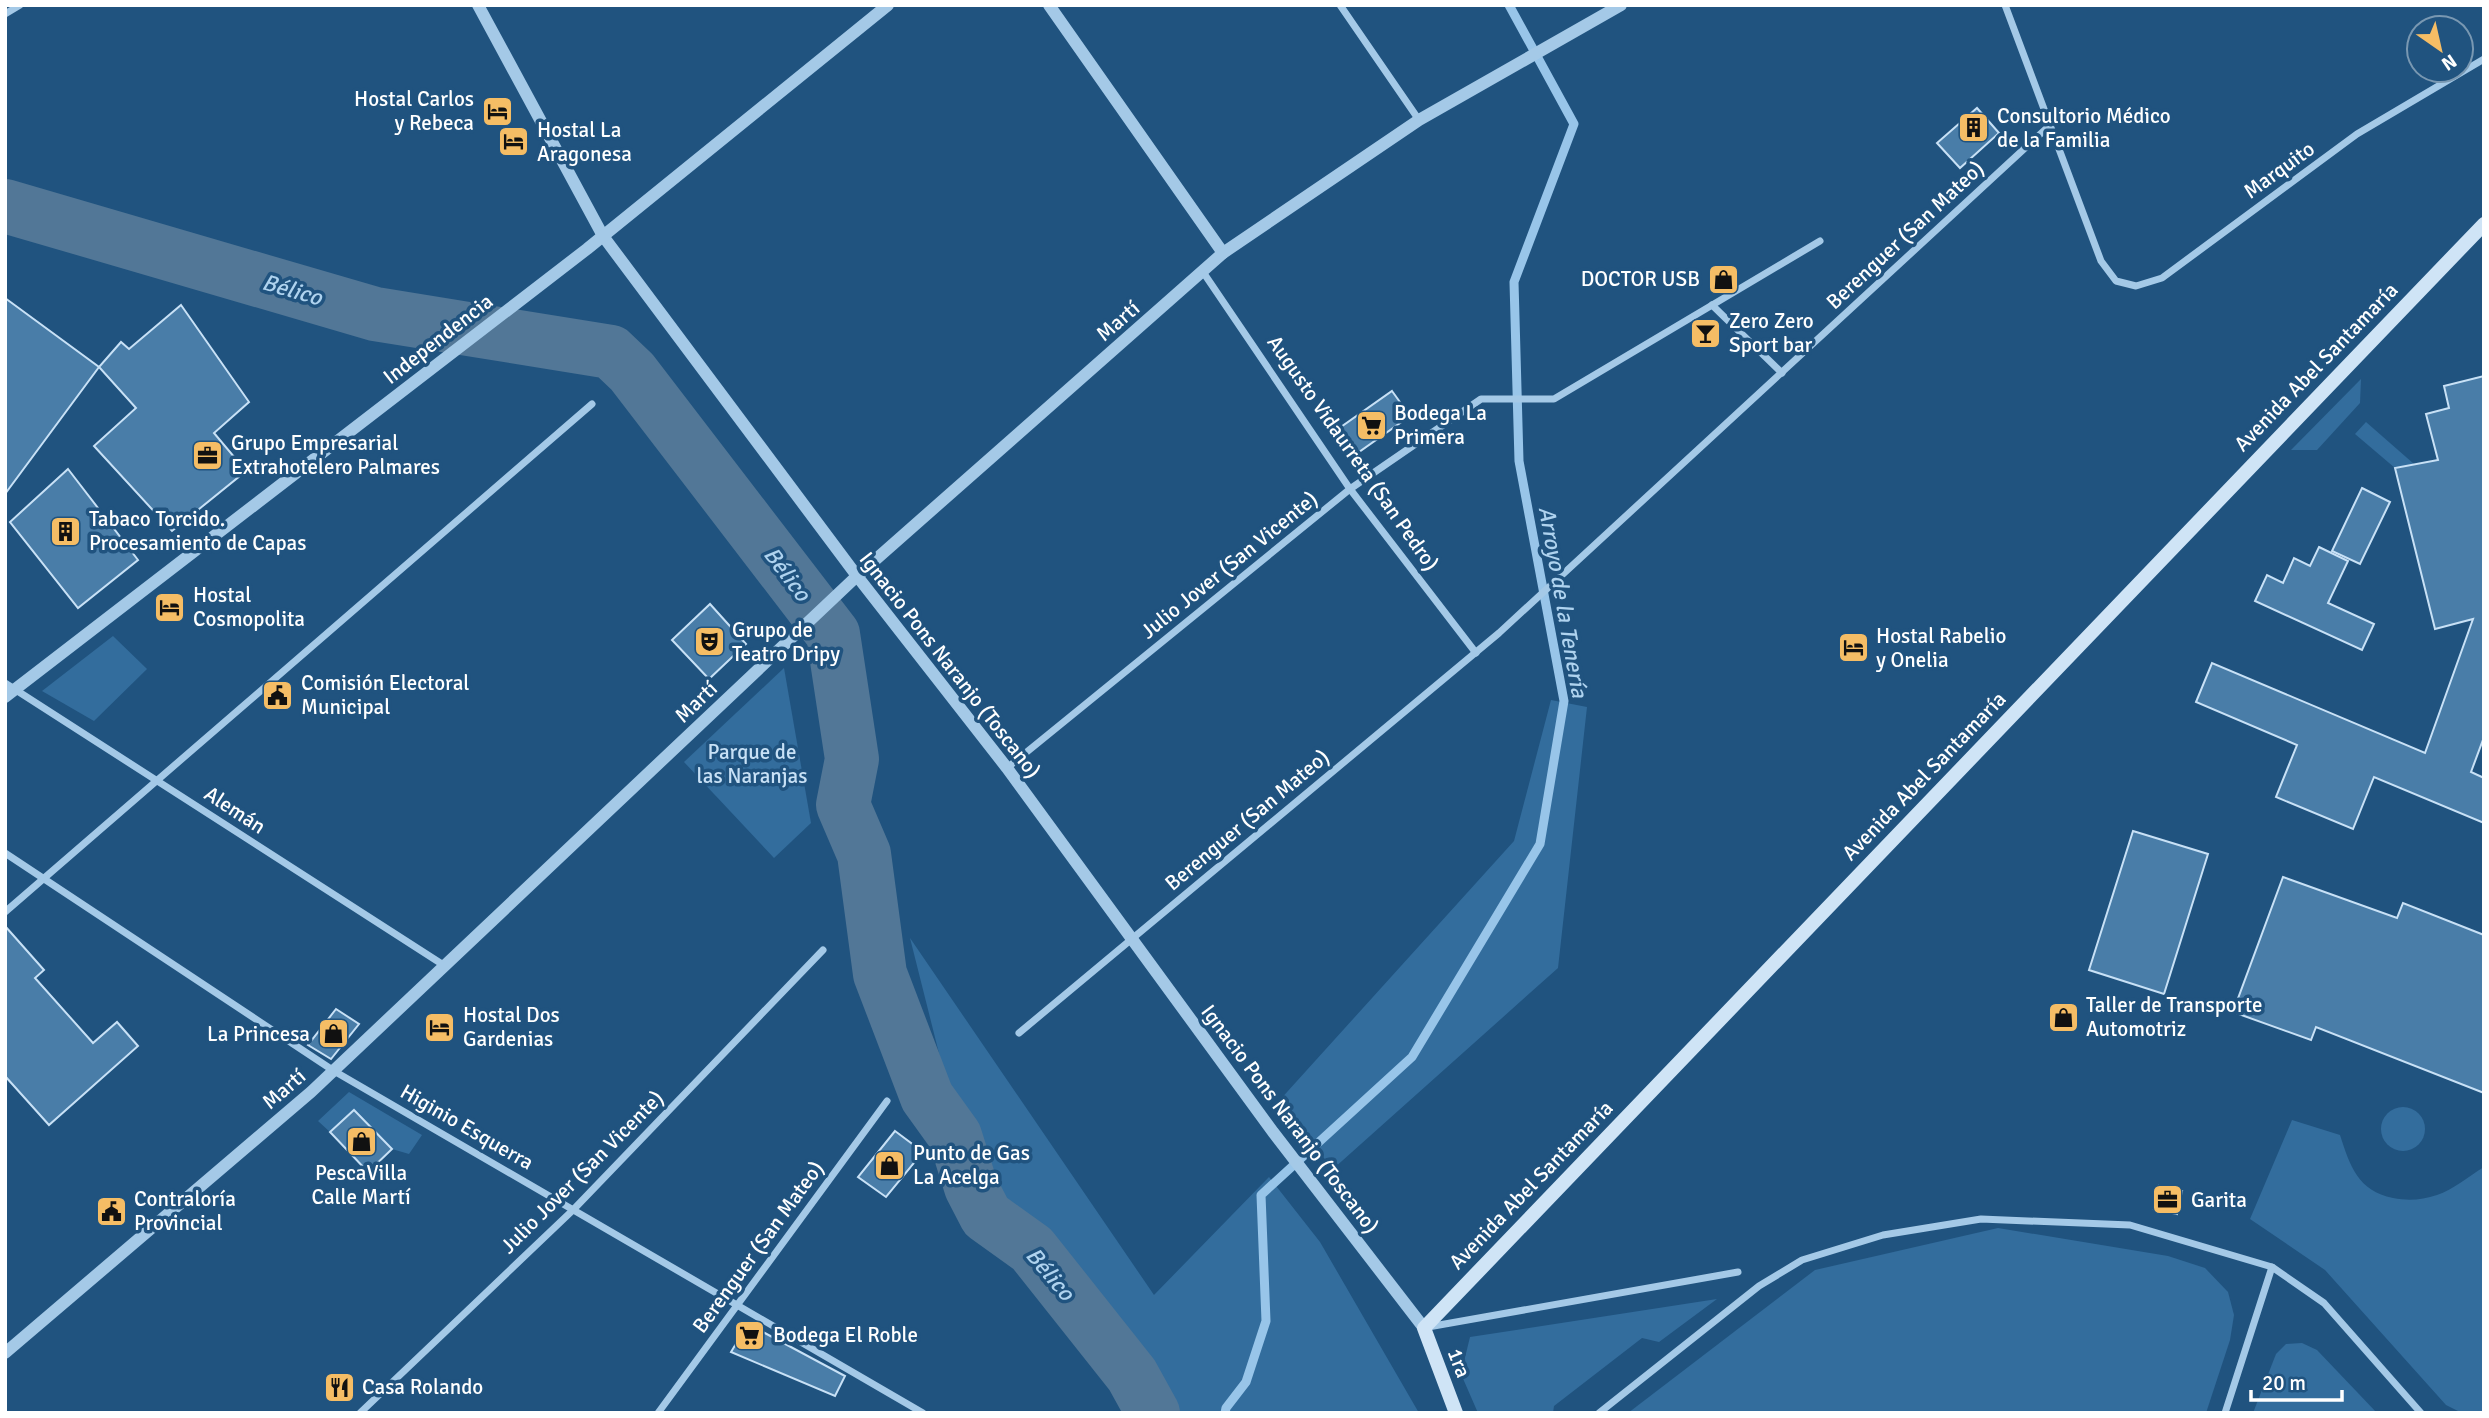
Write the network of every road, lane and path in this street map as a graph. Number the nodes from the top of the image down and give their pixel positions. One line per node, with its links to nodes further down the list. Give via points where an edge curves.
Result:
1 (20, 5): 8 (street)
2 (478, 5): 13 (street, Ignacio Pons Naranjo (Toscano))
3 (888, 5): 13 (street, Independencia)
4 (1049, 5): 15 (street)
5 (1340, 5): 10 (street)
6 (1621, 5): 10 (street, Martí)
7 (2005, 5): 11 (street)
8 (5, 14)
9 (2484, 59): 11 (street, Marquito, via 2357,134 2162,278 2136,286 2116,281 2101,261)
10 (1419, 120): 15 (street, Martí)
11 (2049, 126): 18 (street, Berenguer (San Mateo))
12 (2484, 223): 39 (main road, Avenida Abel Santamaría)
13 (603, 236): 21 (street, Ignacio Pons Naranjo (Toscano)); 23 (street, Independencia)
14 (1820, 241): 17 (street)
15 (1223, 253): 16 (street, Martí)
16 (1203, 272): 20 (street, Augusto Vidaurreta (San Pedro)); 21 (street, Martí)
17 (1712, 305): 18 (street); 20 (street, Julio Jover (San Vicente), via 1554,398 1480,399)
18 (1782, 373): 22 (street, Berenguer (San Mateo))
19 (592, 404): 25 (street)
20 (1350, 489): 22 (street, Augusto Vidaurreta (San Pedro)); 24 (street, Julio Jover (San Vicente))
21 (857, 576): 24 (street, Ignacio Pons Naranjo (Toscano)); 31 (street, Martí)
22 (1476, 653): 29 (street, Berenguer (San Mateo))
23 (8, 690): 25 (street, Alemán)
24 (1007, 768): 29 (street, Ignacio Pons Naranjo (Toscano))
25 (156, 781): 27 (street); 31 (street, Alemán)
26 (5, 853): 27 (street, Higinio Esquerra)
27 (43, 879): 28 (street); 33 (street, Higinio Esquerra)
28 (5, 912)
29 (1132, 939): 32 (street, Berenguer (San Mateo)); 39 (street, Ignacio Pons Naranjo (Toscano))
30 (823, 950): 35 (street, Julio Jover (San Vicente))
31 (446, 967): 33 (street, Martí)
32 (1019, 1033)
33 (334, 1071): 35 (street, Higinio Esquerra); 40 (street, Martí)
34 (887, 1101): 38 (street, Berenguer (San Mateo))
35 (573, 1210): 38 (street, Higinio Esquerra); 41 (street, Julio Jover (San Vicente))
36 (2272, 1268): 45 (street, via 2130,1225 1981,1219 1883,1235 1802,1260 1759,1286); 46 (street); 47 (street, via 2324,1303)
37 (1738, 1272): 39 (street)
38 (737, 1305): 42 (street, Berenguer (San Mateo)); 43 (street, Higinio Esquerra)
39 (1424, 1328): 44 (main road, 1ra)
40 (5, 1353)
41 (360, 1413)
42 (658, 1413)
43 (923, 1413)
44 (1456, 1413)
45 (1599, 1413)
46 (2225, 1413)
47 (2421, 1413)

